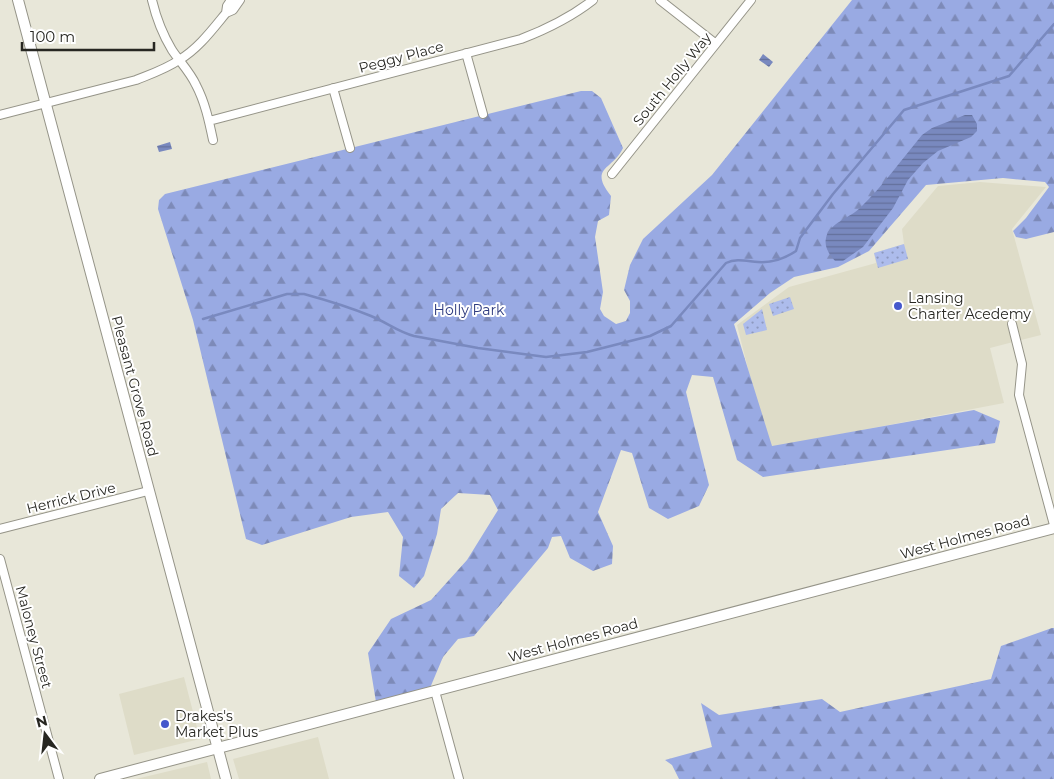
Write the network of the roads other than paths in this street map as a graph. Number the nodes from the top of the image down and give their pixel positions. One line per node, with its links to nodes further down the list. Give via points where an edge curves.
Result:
1 (18, 0): 13 (street, Pleasant Grove Road)
2 (152, 0): 11 (street, via 161,26)
3 (232, 0): 8 (street)
4 (240, 0): 8 (street, via 233,10)
5 (592, 0): 10 (street, Peggy Place, via 546,29)
6 (660, 0): 9 (street)
7 (751, 0): 9 (street, South Holly Way)
8 (226, 13): 11 (street)
9 (716, 44): 19 (street, South Holly Way)
10 (466, 53): 12 (street, Peggy Place); 14 (street)
11 (180, 60): 13 (street, via 136,80); 16 (street, via 197,86)
12 (333, 88): 16 (street, Peggy Place); 18 (street)
13 (46, 103): 15 (street); 21 (street, Pleasant Grove Road)
14 (483, 114)
15 (0, 115)
16 (209, 121): 17 (street)
17 (214, 140)
18 (350, 148)
19 (612, 174)
20 (1012, 324): 22 (street, via 1022,364 1019,395)
21 (148, 491): 23 (street, Herrick Drive); 26 (street, Pleasant Grove Road)
22 (1054, 526): 25 (street, West Holmes Road)
23 (0, 529)
24 (0, 559): 27 (street, Maloney Street)
25 (435, 691): 26 (street, West Holmes Road); 30 (street)
26 (218, 748): 28 (street, West Holmes Road); 29 (street, Pleasant Grove Road)
27 (59, 779)
28 (100, 779)
29 (226, 779)
30 (458, 779)

